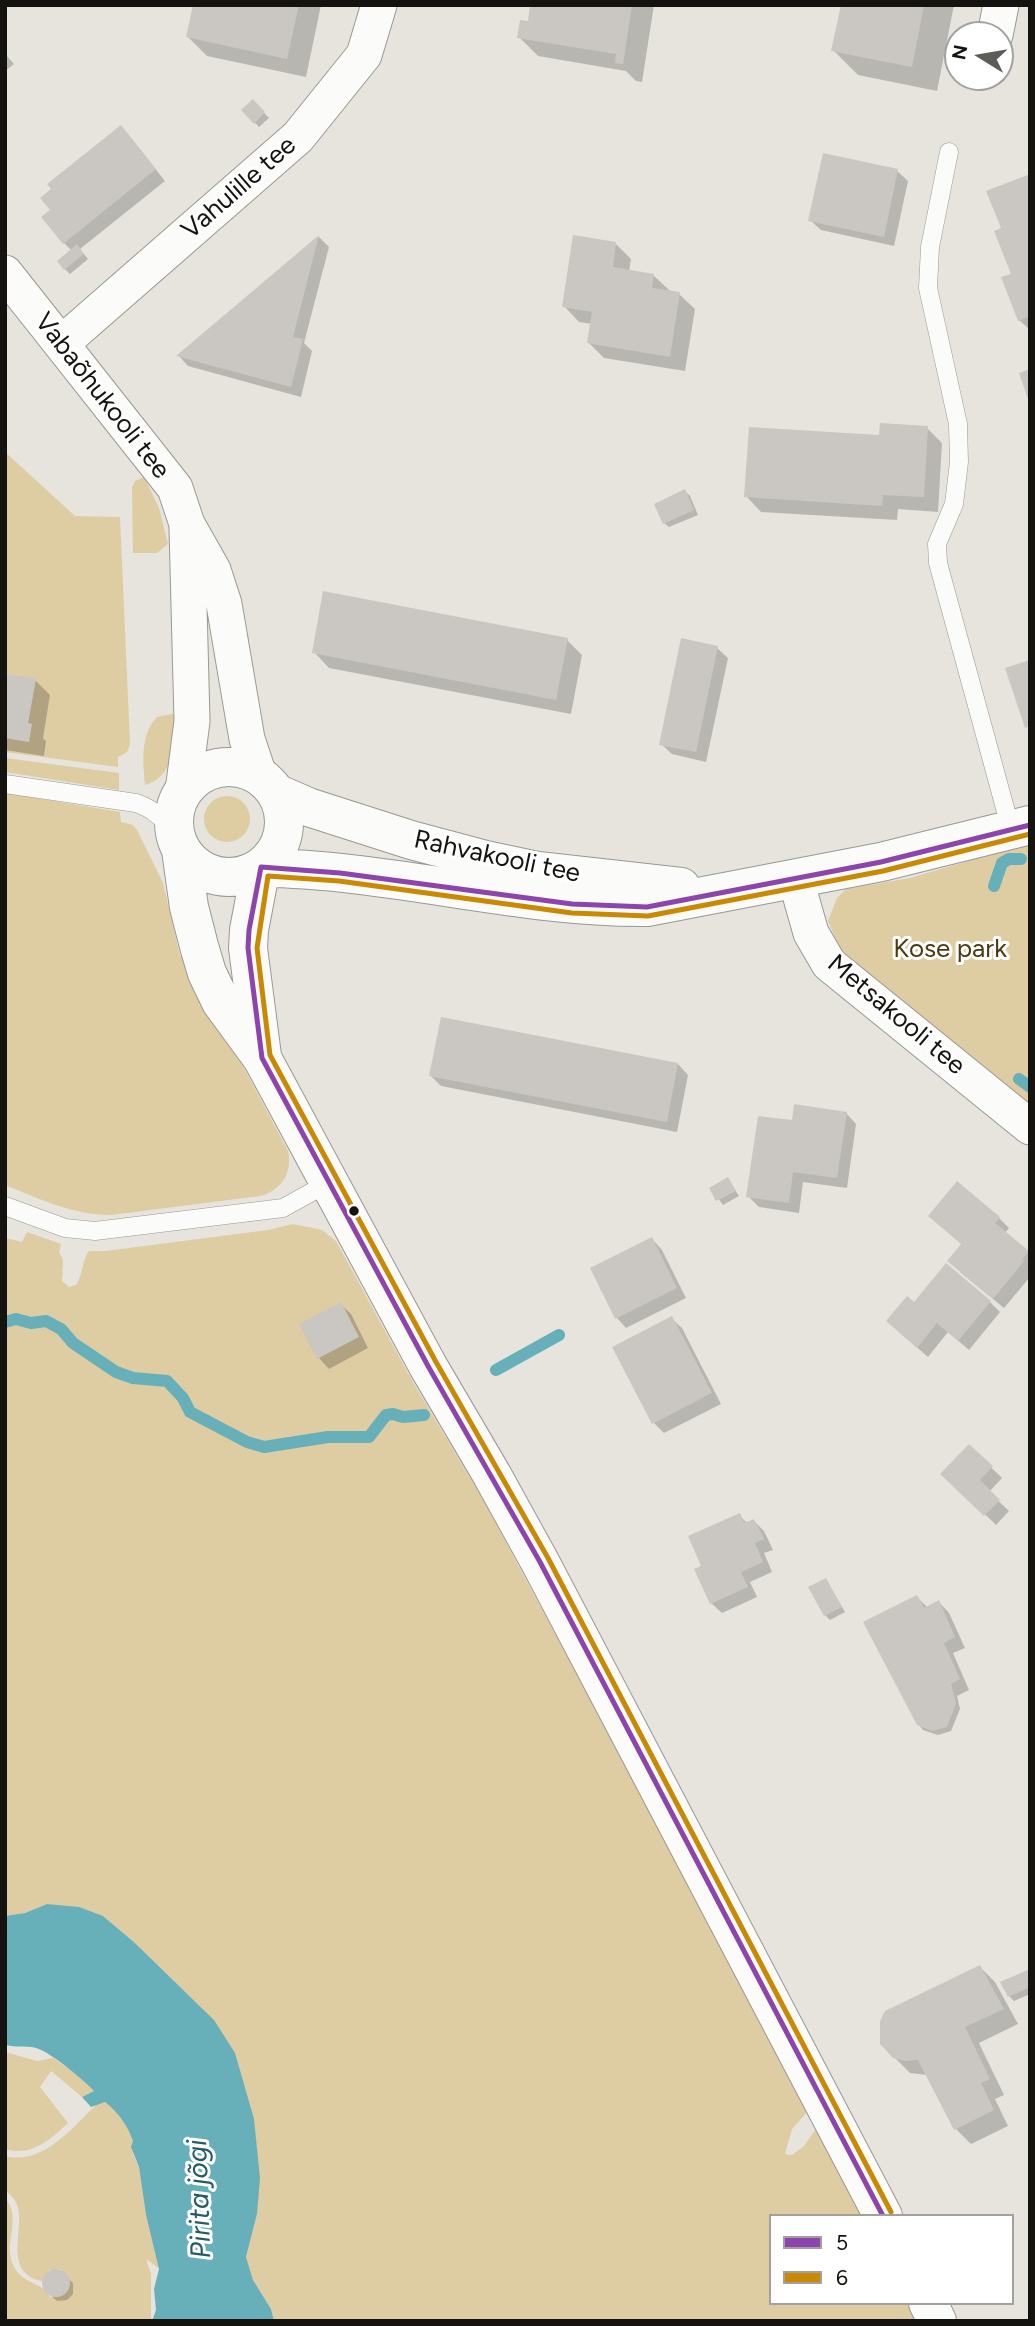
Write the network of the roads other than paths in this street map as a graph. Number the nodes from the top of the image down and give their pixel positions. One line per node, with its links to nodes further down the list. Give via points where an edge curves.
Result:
1 (379, 5): 4 (street, Vahulille tee, via 364,55 298,137)
2 (949, 152): 10 (lane, via 930,247 928,288 958,424 959,462 954,504 937,544 938,563)
3 (5, 273): 4 (street, Vabaõhukooli tee)
4 (62, 343): 5 (street, Vabaõhukooli tee, via 175,488)
5 (187, 524): 7 (street, Vabaõhukooli tee, via 213,570 225,604 247,739); 8 (street, Vabaõhukooli tee, via 192,721)
6 (5, 784): 9 (lane)
7 (267, 784): 8 (street, via 232,767 218,768 205,772); 12 (street, via 282,808 284,824 281,841); 14 (street, Rahvakooli tee, via 321,811 486,860 538,871)
8 (183, 791): 9 (lane, via 155,802); 11 (street, via 173,818)
9 (136, 803): 11 (lane, via 160,815)
10 (1020, 827): 13 (street, Rahvakooli tee)
11 (178, 841): 12 (street, via 193,864 208,874 227,878); 15 (street, via 188,907 207,973 221,1002)
12 (261, 867): 14 (street, Rahvakooli tee, via 352,874 609,908 647,907); 15 (street, via 248,948)
13 (796, 880): 14 (street, Rahvakooli tee); 16 (street, Metsakooli tee, via 811,933 829,964)
14 (725, 893)
15 (262, 1058): 17 (street)
16 (1030, 1127)
17 (328, 1183): 18 (lane, via 283,1208 95,1231 65,1228); 19 (street, via 540,1562)
18 (5, 1206)
19 (882, 2214)
20 (929, 2305): 21 (street)
21 (937, 2321)

